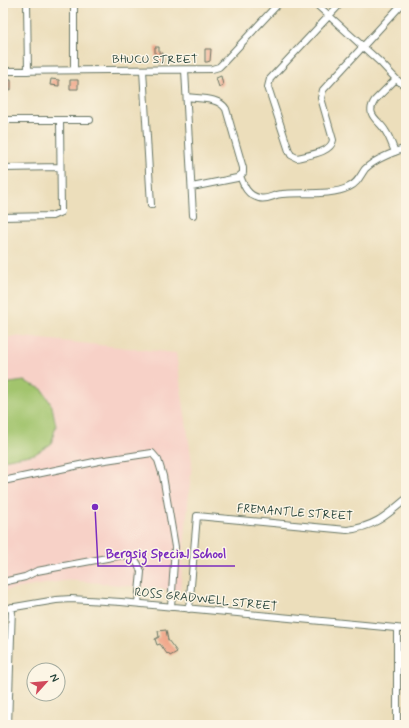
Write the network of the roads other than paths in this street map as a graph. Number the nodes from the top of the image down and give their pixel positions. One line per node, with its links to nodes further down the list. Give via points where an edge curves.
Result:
1 (28, 3): 12 (street)
2 (74, 3): 9 (street)
3 (279, 3): 11 (street, BHUCU STREET, via 219,67)
4 (315, 3): 7 (street)
5 (341, 3): 7 (street)
6 (403, 3): 8 (street)
7 (329, 16): 8 (street); 8 (street, via 268,83 289,151 294,157 326,150 331,146 333,140 321,94)
8 (363, 46): 14 (street)
9 (74, 70): 10 (street, BHUCU STREET); 12 (street, BHUCU STREET)
10 (143, 70): 11 (street, BHUCU STREET); 26 (street)
11 (185, 70): 16 (street)
12 (28, 71): 13 (street, BHUCU STREET)
13 (3, 72)
14 (396, 79): 15 (street); 21 (street, via 374,100 371,112 386,131)
15 (406, 86)
16 (186, 97): 24 (street, via 218,101 224,105 242,160); 25 (street)
17 (3, 120): 18 (street)
18 (60, 120): 19 (street); 22 (street)
19 (90, 120)
20 (406, 148): 21 (street)
21 (395, 152): 24 (street, via 370,165 357,183 349,188 327,192 256,198 246,191)
22 (60, 167): 23 (street); 28 (street, via 59,214)
23 (3, 168)
24 (240, 176): 25 (street)
25 (192, 187): 27 (street)
26 (151, 205)
27 (194, 215)
28 (3, 217)
29 (3, 481): 34 (street, via 152,453 158,460 163,476 175,547)
30 (406, 499): 36 (street, FREMANTLE STREET, via 374,524 347,530 197,516)
31 (3, 582): 32 (street, via 25,577 37,571 123,555 133,557 140,568)
32 (138, 603): 33 (street, ROSS GRADWELL STREET, via 71,599); 34 (street, ROSS GRADWELL STREET)
33 (12, 607): 35 (street, ROSS GRADWELL STREET); 39 (street)
34 (171, 607): 36 (street, ROSS GRADWELL STREET)
35 (3, 608)
36 (189, 609): 37 (street, ROSS GRADWELL STREET)
37 (397, 629): 38 (street, ROSS GRADWELL STREET); 40 (street)
38 (406, 629)
39 (8, 725)
40 (397, 725)

